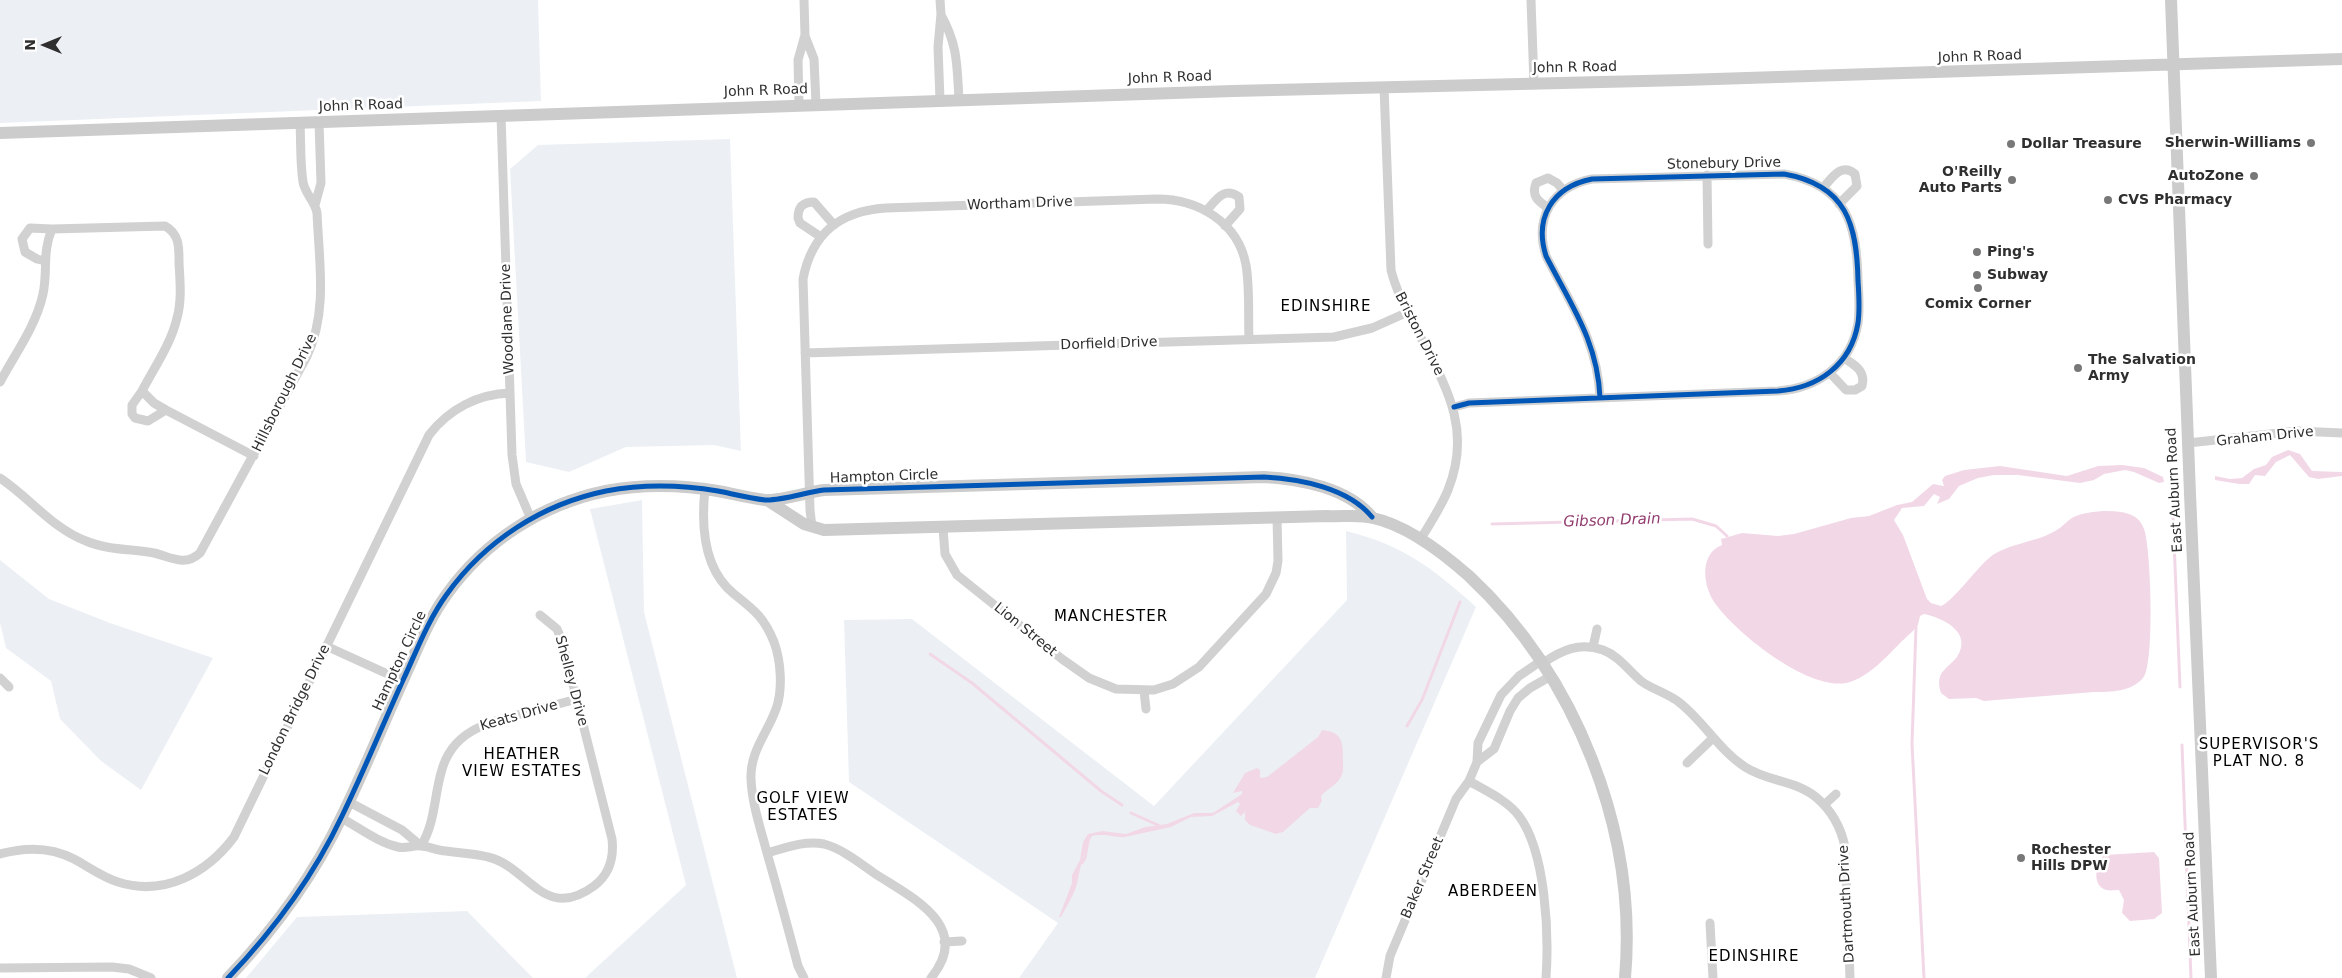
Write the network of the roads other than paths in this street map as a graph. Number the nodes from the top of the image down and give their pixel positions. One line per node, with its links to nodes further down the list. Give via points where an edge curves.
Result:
1 (804, 0): 6 (street)
2 (940, 0): 5 (street)
3 (1531, 0): 9 (street)
4 (2171, 0): 8 (main road, East Auburn Road)
5 (941, 14): 11 (street, via 938,47); 12 (street, via 956,46)
6 (805, 36): 13 (street, via 814,60); 14 (street, via 798,60)
7 (2342, 59): 8 (main road, John R Road)
8 (2174, 66): 9 (main road, John R Road); 44 (main road, East Auburn Road)
9 (1534, 84): 10 (main road, John R Road)
10 (1384, 87): 12 (main road, John R Road); 32 (street, Briston Drive, via 1390,263 1394,283)
11 (940, 100): 12 (main road, John R Road); 13 (main road, John R Road)
12 (959, 100)
13 (816, 104): 14 (main road, John R Road)
14 (799, 105): 15 (main road, John R Road)
15 (501, 115): 16 (main road, John R Road); 39 (street, Woodlane Drive)
16 (319, 122): 17 (main road, John R Road); 22 (street, Hillsborough Drive, via 321,183)
17 (300, 123): 18 (main road, John R Road); 22 (street, Hillsborough Drive, via 303,183)
18 (0, 133)
19 (1706, 176): 20 (street, Stonebury Drive, via 1784,174 1804,178); 21 (street, Stonebury Drive, via 1592,179); 30 (street)
20 (1823, 188): 23 (street, Stonebury Drive); 23 (street, via 1842,170 1855,174 1857,186)
21 (1563, 190): 24 (street, Stonebury Drive); 24 (street, via 1548,178 1536,183 1534,194)
22 (315, 204): 45 (street, Hillsborough Drive, via 320,306 316,332 307,356)
23 (1839, 204): 35 (street, Stonebury Drive, via 1854,232 1858,260 1858,323)
24 (1548, 208): 40 (street, Stonebury Drive, via 1542,244 1591,342)
25 (1207, 210): 26 (street, Wortham Drive, via 1181,201 1165,200 895,207 862,211); 27 (street, Wortham Drive); 27 (street, via 1225,193 1232,192 1238,197 1240,209)
26 (834, 225): 29 (street, Wortham Drive); 29 (street, via 814,202 801,206 798,211 800,223)
27 (1225, 226): 33 (street, Wortham Drive, via 1239,246 1245,264)
28 (52, 229): 31 (street, via 45,249); 31 (street, via 30,228 22,238 25,252); 38 (street, via 157,225 171,229 176,235 180,274 178,317)
29 (820, 237): 34 (street, Wortham Drive, via 803,279)
30 (1708, 244)
31 (45, 261): 37 (street, via 45,285 39,308)
32 (1408, 312): 33 (street, Dorfield Drive, via 1347,336); 41 (street, Briston Drive)
33 (1249, 339): 34 (street, Dorfield Drive)
34 (805, 353): 48 (street, Wortham Drive)
35 (1844, 358): 36 (street, Stonebury Drive); 36 (street, via 1861,371 1862,386 1846,390)
36 (1830, 373): 40 (street, Stonebury Drive, via 1811,384 1788,390)
37 (0, 382)
38 (142, 391): 42 (street); 42 (street, via 132,405 135,418 148,421)
39 (510, 393): 52 (street, Woodlane Drive, via 514,471 520,496); 58 (street, London Bridge Drive, via 491,394 466,404 448,415 429,435)
40 (1600, 398): 41 (street, Stonebury Drive, via 1469,403)
41 (1454, 407): 55 (street, Briston Drive, via 1458,440 1453,476)
42 (166, 410): 45 (street)
43 (2342, 433): 44 (street, Graham Drive, via 2297,431)
44 (2188, 444): 94 (main road, East Auburn Road)
45 (254, 456): 46 (street, Hillsborough Drive, via 205,547 196,557 182,561 86,541 60,526)
46 (0, 478)
47 (705, 489): 49 (main road, Hampton Circle); 52 (main road, Hampton Circle, via 666,486 608,491 562,504); 79 (street, via 704,530 714,569 726,587 759,614 777,653 778,700 756,749 751,770)
48 (810, 492): 49 (main road, Hampton Circle); 51 (main road, Hampton Circle, via 1264,477 1324,488 1359,503); 53 (street, Wortham Drive)
49 (767, 500): 53 (main road, Hampton Circle)
50 (1277, 517): 51 (main road, Hampton Circle); 54 (main road, Hampton Circle); 65 (street, Lion Street, via 1276,573 1261,602 1191,673 1173,684)
51 (1372, 517): 55 (main road, Hampton Circle)
52 (531, 519): 63 (main road, Hampton Circle, via 495,543 457,581 430,622)
53 (812, 527): 54 (main road, Hampton Circle, via 844,531)
54 (943, 528): 65 (street, Lion Street, via 945,554 956,575 1083,674 1116,689)
55 (1420, 540): 60 (main road, Hampton Circle, via 1456,564 1488,594)
56 (540, 615): 66 (street, Shelley Drive, via 557,629)
57 (1596, 629): 59 (street)
58 (326, 646): 63 (street); 80 (street, London Bridge Drive, via 234,837 202,870 176,882 135,886 108,878 53,851 29,849)
59 (1593, 648): 60 (street, Dartmouth Drive, via 1568,648); 70 (street, Dartmouth Drive, via 1614,656 1645,684 1682,704)
60 (1542, 662): 61 (main road, Hampton Circle); 67 (street, Baker Street, via 1511,683)
61 (1551, 676): 69 (street, Baker Street, via 1523,693); 91 (main road, Hampton Circle, via 1582,737 1613,827 1624,907)
62 (0, 678): 64 (street)
63 (403, 681): 75 (main road, Hampton Circle)
64 (9, 687)
65 (1144, 691): 68 (street)
66 (577, 699): 78 (street, Keats Drive, via 483,724 465,734 445,760 431,823); 78 (street, Shelley Drive, via 612,839 609,869 600,882 577,895 558,897 532,887 502,861)
67 (1496, 702): 69 (street); 71 (street, Baker Street, via 1478,743)
68 (1146, 709)
69 (1510, 711): 71 (street, Baker Street, via 1494,749)
70 (1713, 738): 72 (street); 76 (street, Dartmouth Drive, via 1746,768 1800,787)
71 (1477, 762): 73 (street, Baker Street)
72 (1687, 763)
73 (1469, 781): 89 (street, Baker Street, via 1456,799 1386,967); 90 (street, via 1506,803 1518,814 1529,833 1545,912)
74 (1836, 794): 76 (street)
75 (349, 802): 77 (main road, Hampton Circle); 78 (street, via 402,830)
76 (1824, 805): 93 (street, Dartmouth Drive, via 1839,826 1845,847)
77 (341, 818): 78 (street, Shelley Drive, via 388,844 400,848); 86 (main road, Hampton Circle, via 295,894 260,942)
78 (421, 846)
79 (767, 853): 83 (street, via 804,844 824,844 835,848 924,906 937,919); 87 (street)
80 (0, 854)
81 (1710, 923): 92 (street)
82 (962, 941): 83 (street)
83 (944, 942): 88 (street, via 940,966)
84 (0, 968): 85 (street, via 112,966)
85 (151, 978)
86 (228, 978)
87 (804, 978)
88 (931, 978)
89 (1386, 978)
90 (1546, 978)
91 (1625, 978)
92 (1712, 978)
93 (1850, 978)
94 (2211, 978)

